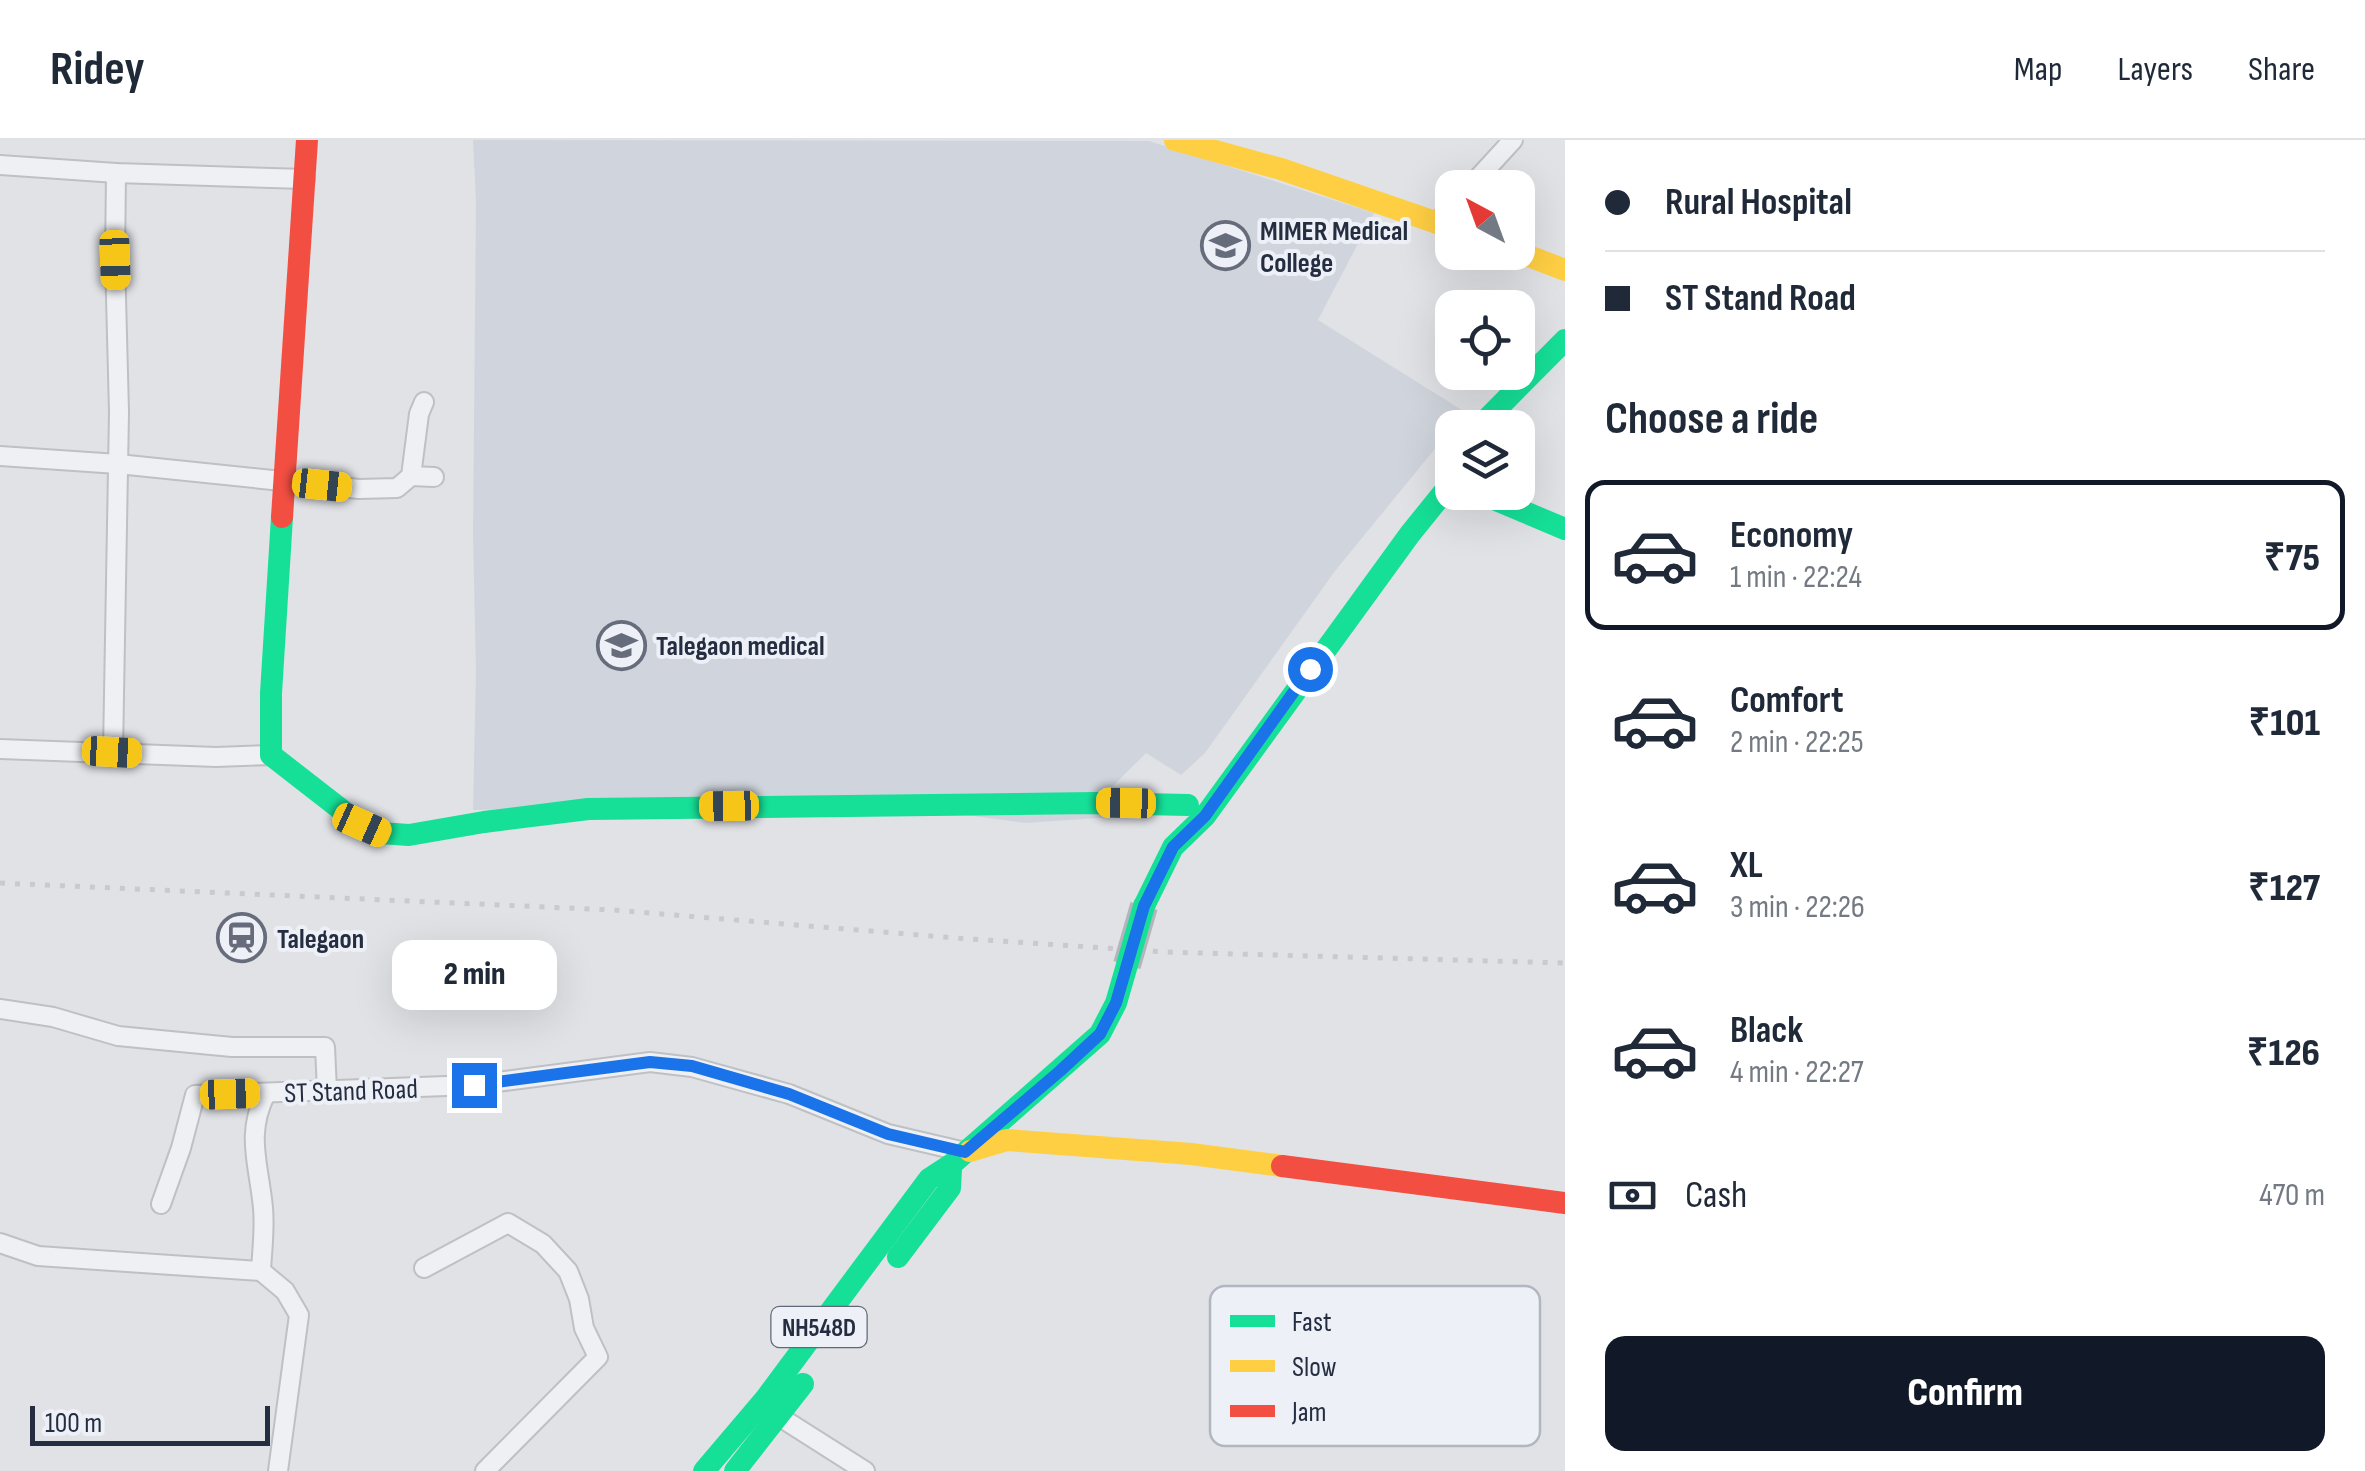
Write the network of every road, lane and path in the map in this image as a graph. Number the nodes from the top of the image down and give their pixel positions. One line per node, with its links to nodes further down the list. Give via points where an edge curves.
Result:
1 (307, 140): 7 (main road)
2 (1175, 140): 8 (main road)
3 (1513, 140): 5 (street)
4 (0, 165): 6 (street)
5 (1486, 170)
6 (116, 173): 7 (street); 17 (street)
7 (305, 178): 21 (main road)
8 (1435, 215)
9 (1535, 259): 10 (main road)
10 (1565, 270)
11 (1565, 340): 14 (main road)
12 (1565, 365): 15 (main road)
13 (424, 402): 19 (street)
14 (1496, 410)
15 (1520, 410)
16 (0, 456): 17 (street)
17 (118, 464): 21 (street); 26 (street)
18 (1435, 475): 28 (main road, NH548D)
19 (411, 476): 20 (street); 21 (street, via 382,490)
20 (434, 477)
21 (284, 481): 27 (main road)
22 (1435, 503): 29 (main road, NH548D, via 1205,816)
23 (1531, 510): 24 (main road)
24 (1561, 520)
25 (0, 749): 26 (street)
26 (112, 752): 27 (street)
27 (271, 756): 28 (main road, via 348,816 380,833 409,835 588,809)
28 (1188, 804): 29 (main road, NH548D)
29 (1173, 847): 33 (main road, NH548D, bridge, via 1144,906 1116,1003 1100,1034)
30 (0, 1009): 31 (street, via 118,1036 325,1047)
31 (327, 1090): 32 (street, ST Stand Road); 33 (street, ST Stand Road, via 474,1085 650,1062 692,1066 789,1094)
32 (266, 1092): 35 (street, ST Stand Road, via 195,1094); 38 (street, via 253,1134 264,1212)
33 (958, 1158): 34 (main road, via 1008,1140 1191,1154); 39 (main road, NH548D, via 929,1179); 39 (main road, NH548D, via 950,1188)
34 (1565, 1203)
35 (161, 1204)
36 (0, 1243): 38 (street, via 38,1256)
37 (424, 1268): 41 (street, via 508,1223 543,1244 568,1271 598,1356)
38 (261, 1271): 40 (street, via 285,1291 299,1315)
39 (770, 1411): 42 (main road, NH548D); 43 (main road, NH548D); 44 (street)
40 (278, 1471)
41 (485, 1471)
42 (704, 1471)
43 (735, 1471)
44 (865, 1471)

